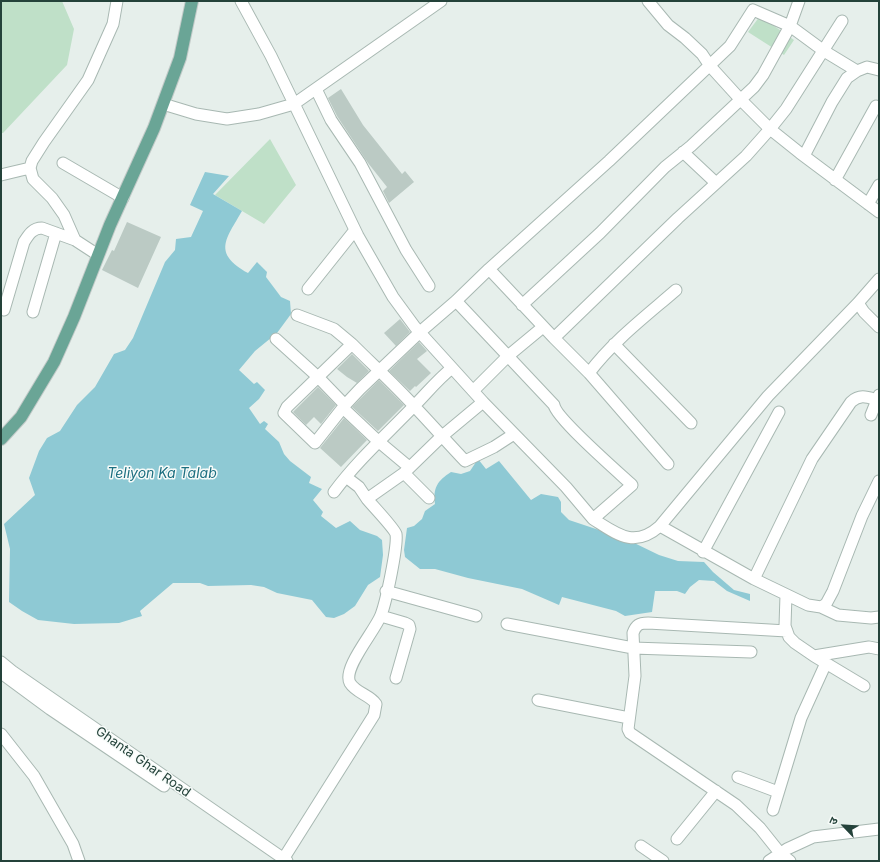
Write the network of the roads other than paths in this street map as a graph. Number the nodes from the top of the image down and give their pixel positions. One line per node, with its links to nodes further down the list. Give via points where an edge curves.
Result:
1 (117, 1): 22 (street, via 114,24 88,80 44,142)
2 (192, 1): 15 (main road, via 180,58)
3 (241, 1): 16 (street)
4 (441, 1): 13 (street)
5 (648, 1): 10 (street, via 668,24 702,54)
6 (799, 1): 8 (street)
7 (842, 21): 9 (street)
8 (790, 26): 9 (street); 10 (street, via 753,10 730,46); 14 (street, via 754,87)
9 (824, 51): 12 (street); 18 (street, via 786,109)
10 (710, 66): 14 (street); 34 (street)
11 (879, 70): 12 (street, via 867,67)
12 (857, 71): 20 (street, via 847,78 832,102)
13 (316, 89): 16 (street); 36 (street, via 331,120 360,163 406,250)
14 (740, 99): 18 (street); 19 (street)
15 (163, 104): 16 (street, via 196,114 227,119 259,114); 27 (main road)
16 (294, 104): 30 (street)
17 (876, 106): 24 (street)
18 (770, 128): 20 (street); 25 (street, via 746,156)
19 (683, 152): 25 (street); 41 (street)
20 (804, 156): 24 (street)
21 (63, 163): 27 (street)
22 (30, 168): 23 (street); 32 (street, via 34,179 64,215)
23 (1, 175)
24 (835, 180): 28 (street)
25 (716, 183): 48 (street)
26 (879, 185): 28 (street)
27 (123, 198): 33 (main road)
28 (868, 204): 29 (street)
29 (879, 212)
30 (355, 230): 37 (street); 47 (street, via 393,297)
31 (56, 233): 32 (street); 42 (street, via 36,228 28,234); 43 (street)
32 (75, 240): 33 (street)
33 (98, 255): 67 (main road, via 54,362 21,416)
34 (489, 269): 39 (street); 41 (street)
35 (879, 279): 40 (street)
36 (429, 286)
37 (308, 289)
38 (676, 290): 51 (street)
39 (456, 301): 47 (street); 52 (street)
40 (858, 303): 46 (street); 77 (street, via 768,396)
41 (522, 305): 45 (street)
42 (4, 310)
43 (33, 312)
44 (297, 315): 50 (street, via 334,329)
45 (543, 327): 48 (street); 52 (street)
46 (879, 327)
47 (420, 332): 53 (street); 54 (street)
48 (554, 338): 55 (street)
49 (276, 339): 56 (street)
50 (352, 344): 54 (street); 56 (street)
51 (614, 344): 55 (street); 64 (street)
52 (508, 356): 57 (street); 76 (street, via 554,404 567,423 632,485)
53 (452, 368): 57 (street); 61 (street)
54 (379, 371): 60 (street); 61 (street)
55 (589, 373): 69 (street)
56 (318, 377): 60 (street); 60 (street, via 287,407 284,413 287,417 315,443)
57 (473, 391): 59 (street)
58 (878, 398): 63 (street); 79 (street, via 860,396 855,399 812,459)
59 (483, 402): 65 (street); 66 (street)
60 (344, 406): 68 (street)
61 (414, 406): 66 (street); 68 (street)
62 (779, 412): 78 (street)
63 (871, 415)
64 (691, 423)
65 (514, 434): 66 (street, via 465,461); 76 (street, via 566,487)
66 (441, 437): 70 (street)
67 (1, 439)
68 (378, 441): 70 (street); 71 (street)
69 (668, 464)
70 (406, 470): 74 (street); 75 (street)
71 (346, 477): 73 (street); 75 (street, via 359,487)
72 (879, 481): 82 (street, via 862,516 833,591 826,604)
73 (334, 492)
74 (429, 498)
75 (367, 499): 80 (street, via 395,532 396,545)
76 (593, 519): 77 (street, via 626,537 644,537)
77 (660, 526): 78 (street)
78 (703, 552): 79 (street)
79 (754, 579): 81 (street)
80 (386, 591): 83 (street); 84 (street)
81 (786, 602): 82 (street); 87 (street)
82 (821, 607): 85 (street, via 838,615)
83 (380, 616): 95 (street, via 409,625); 108 (street, via 348,676 355,689 372,698 376,704 374,715)
84 (476, 616)
85 (879, 617)
86 (507, 624): 88 (street)
87 (787, 631): 88 (street, via 648,622 636,627 633,633); 91 (street, via 795,643)
88 (633, 648): 90 (street); 98 (street, via 635,676)
89 (879, 649): 91 (street, via 869,648)
90 (751, 652)
91 (814, 656): 93 (street)
92 (1, 662): 108 (street, Ghanta Ghar Road)
93 (826, 663): 96 (street); 102 (street, via 801,718)
94 (1, 673): 108 (street, Ghanta Ghar Road, via 50,709)
95 (396, 678)
96 (864, 686)
97 (538, 700): 98 (street)
98 (629, 718): 101 (street, via 630,733)
99 (1, 734): 109 (street, via 34,776)
100 (738, 777): 102 (street)
101 (716, 791): 105 (street); 107 (street, via 736,804)
102 (778, 792): 103 (street)
103 (773, 810)
104 (879, 829): 107 (street, via 813,837)
105 (677, 839)
106 (641, 846): 110 (street)
107 (780, 853): 111 (street); 112 (street)
108 (282, 860)
109 (79, 861)
110 (663, 861)
111 (769, 861)
112 (790, 861)

